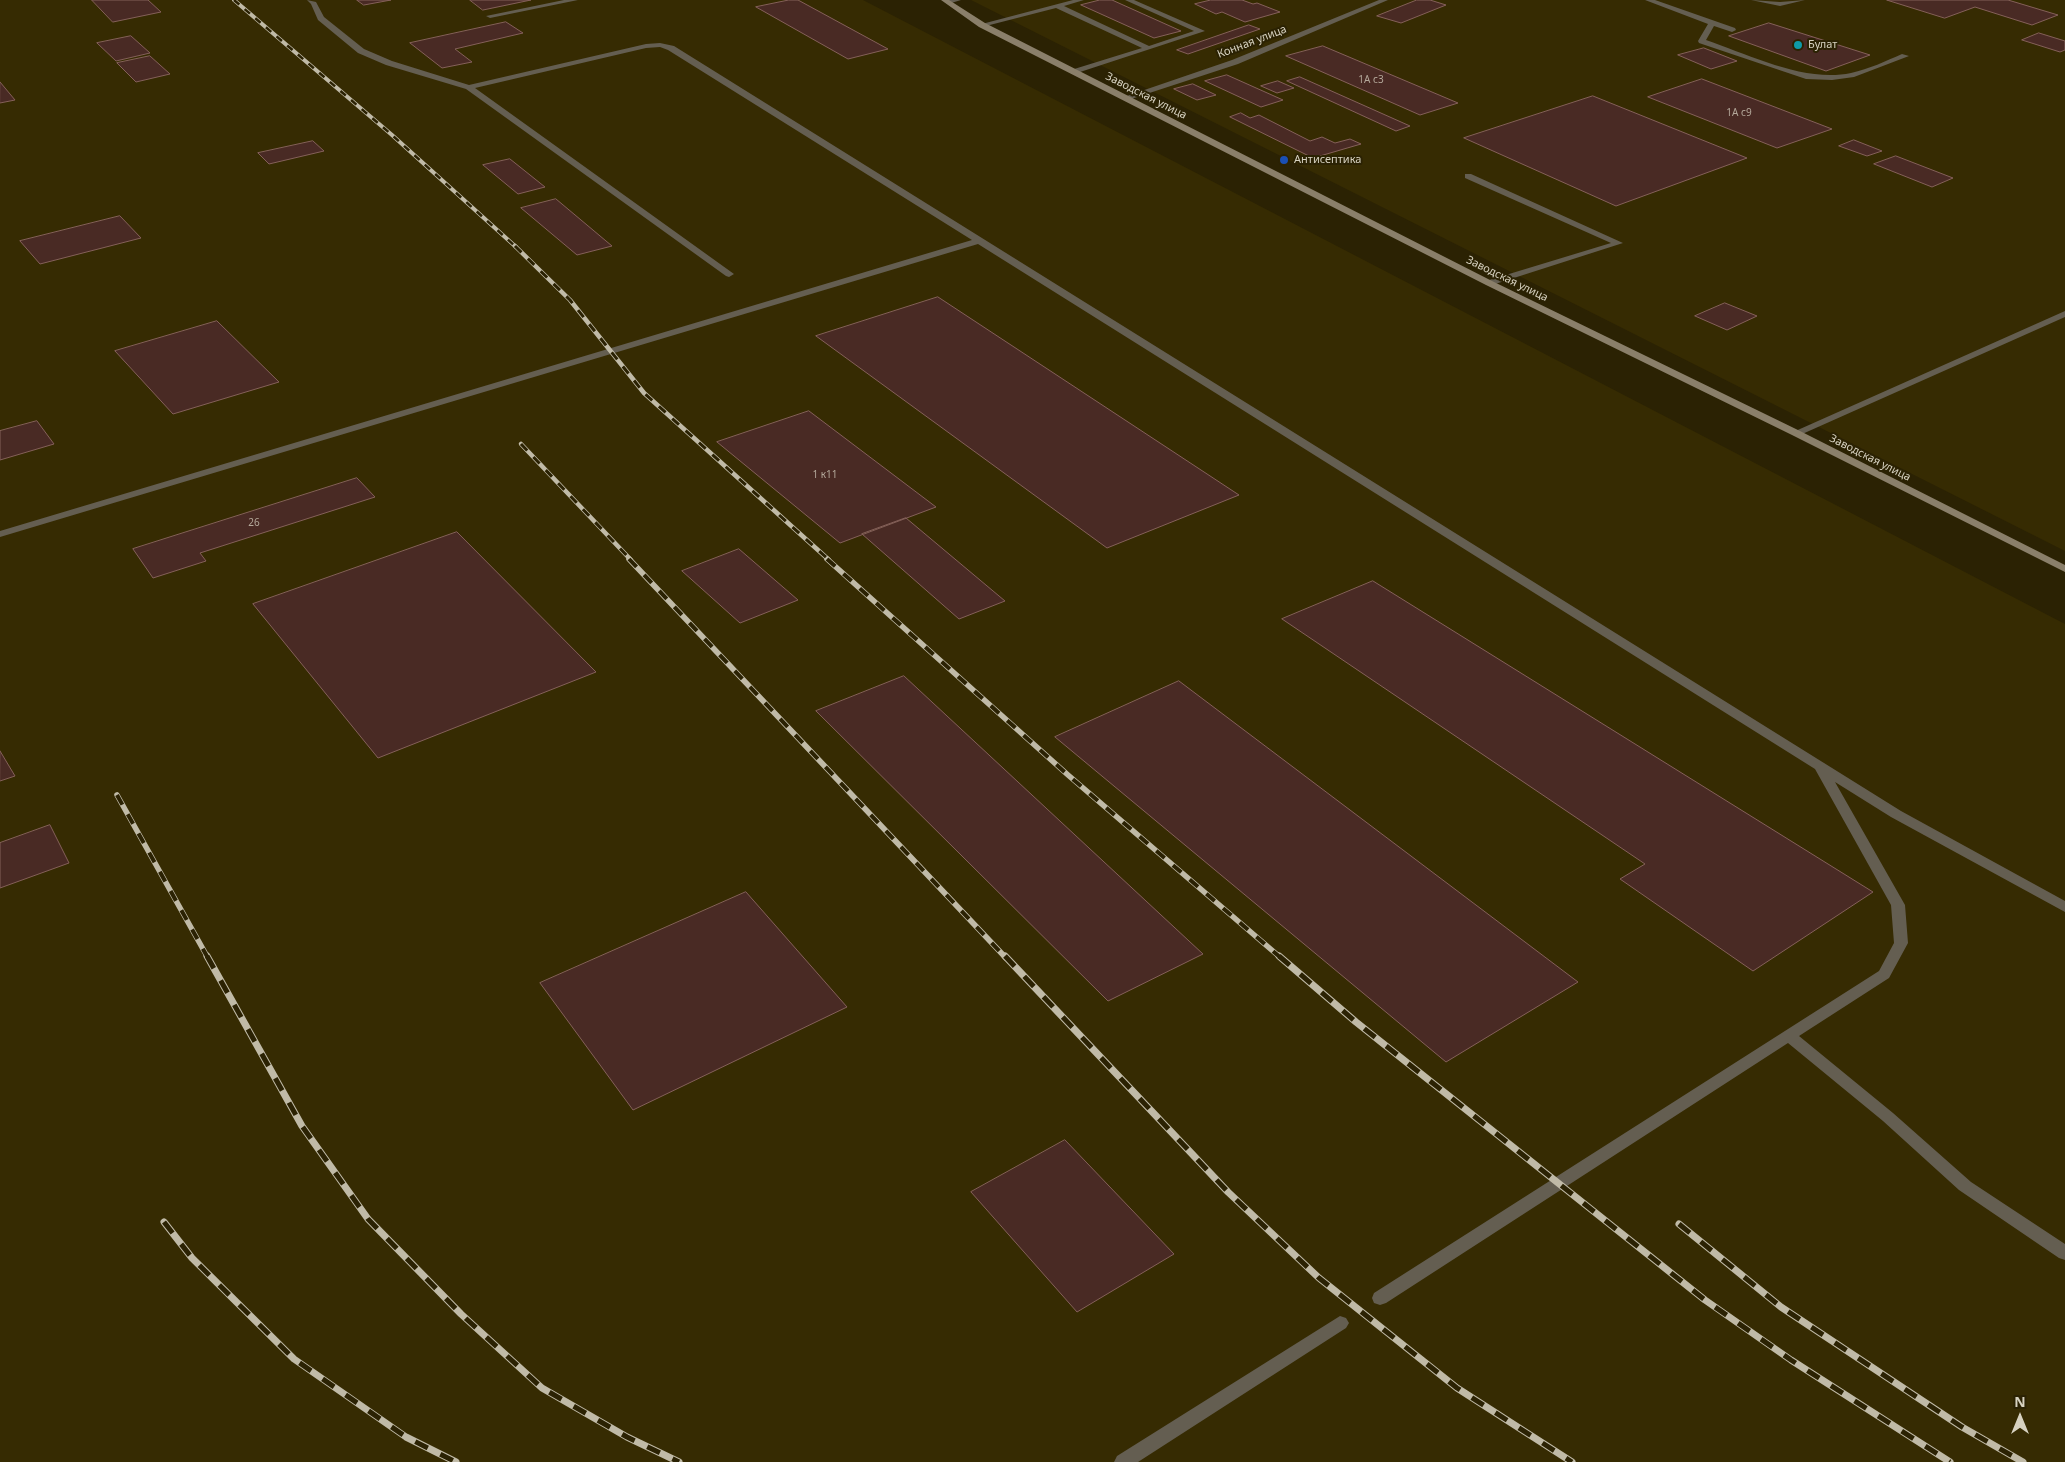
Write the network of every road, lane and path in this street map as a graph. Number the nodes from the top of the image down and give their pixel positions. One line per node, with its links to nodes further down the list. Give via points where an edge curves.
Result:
1 (310, 0): 18 (street, via 321,18 361,51 389,63)
2 (576, 0): 11 (street)
3 (1080, 0): 10 (street)
4 (1128, 0): 15 (street, via 1200,31)
5 (1385, 0): 19 (street, Конная улица, via 1235,62)
6 (1648, 0): 12 (street)
7 (1754, 0): 8 (street, via 1780,4)
8 (1802, 0)
9 (950, 1): 13 (street, Заводская улица)
10 (1057, 6): 13 (street); 15 (street)
11 (490, 16)
12 (1712, 22): 14 (street); 16 (street, via 1702,42 1806,78 1854,75)
13 (982, 24): 17 (street, Заводская улица)
14 (1732, 30)
15 (1148, 48): 17 (street)
16 (1905, 56)
17 (1074, 72): 19 (street, Заводская улица)
18 (469, 87): 21 (street, via 646,46 671,48); 22 (street)
19 (1125, 98): 23 (street, Заводская улица)
20 (1468, 176): 23 (street, via 1619,243)
21 (980, 240): 26 (street); 28 (street)
22 (730, 274)
23 (1489, 283): 25 (street, Заводская улица)
24 (2065, 314): 25 (street)
25 (1796, 433): 27 (street, Заводская улица)
26 (0, 534)
27 (2065, 569)
28 (1820, 766): 29 (street, via 1896,814); 30 (street, via 1898,906 1901,943 1884,974)
29 (2065, 907)
30 (1789, 1036): 31 (street, via 1888,1117 1965,1186); 32 (street)
31 (2065, 1253)
32 (1380, 1298)
33 (1340, 1323): 34 (street)
34 (1124, 1462)

